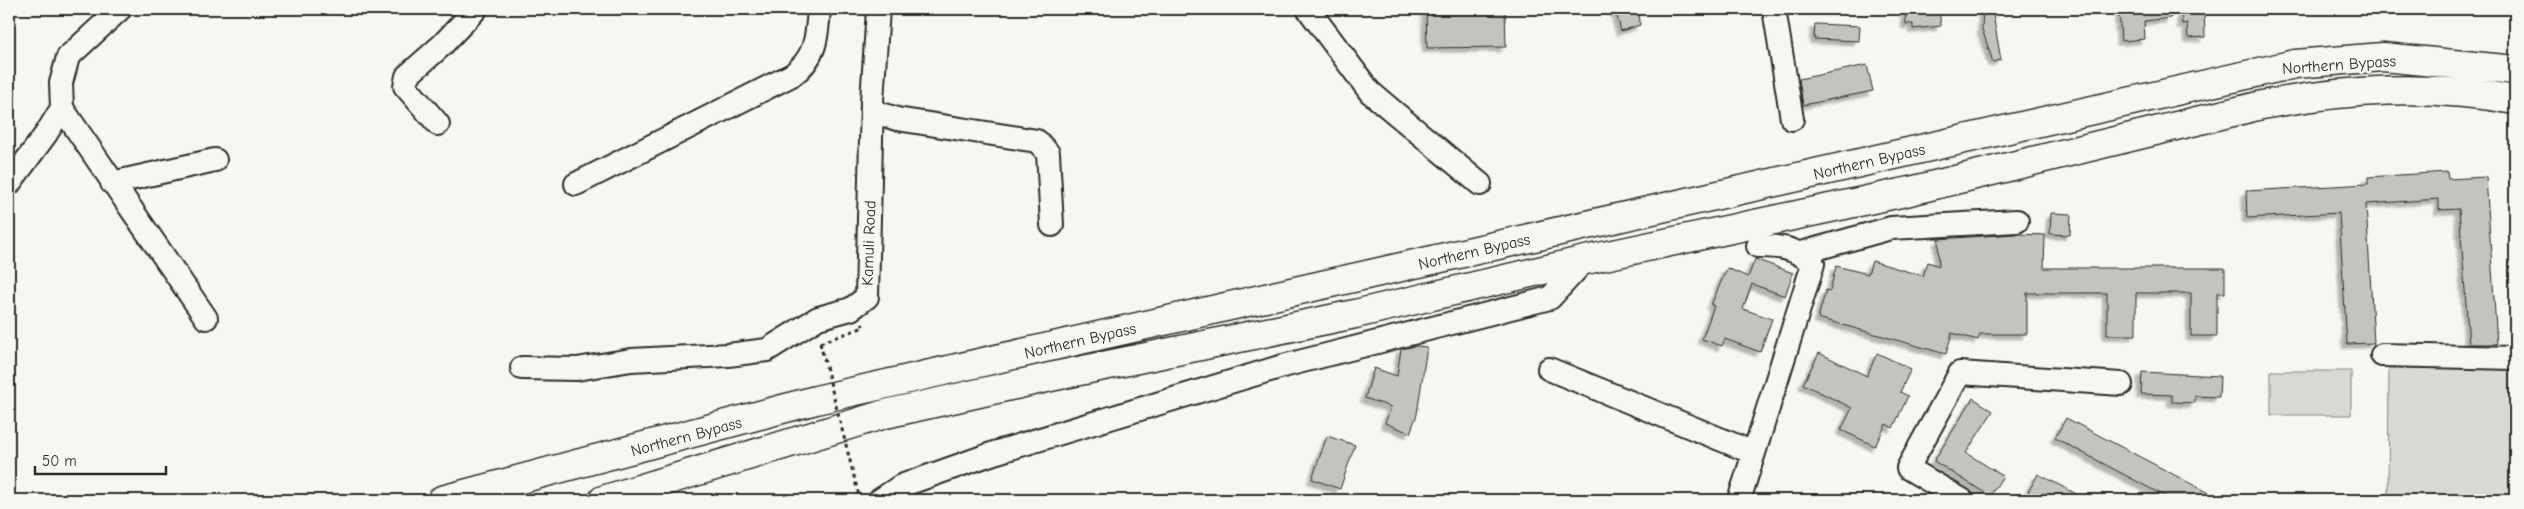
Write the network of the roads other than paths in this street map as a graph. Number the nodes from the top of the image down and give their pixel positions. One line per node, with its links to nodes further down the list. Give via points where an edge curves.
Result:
1 (120, 9): 9 (street, via 68,57 61,82)
2 (476, 9): 12 (street, via 406,76 405,86)
3 (819, 9): 16 (street, via 812,53 804,67 792,76)
4 (878, 9): 10 (street, Kamuli Road)
5 (1308, 9): 17 (street, via 1370,92)
6 (1774, 9): 11 (street)
7 (2515, 70): 30 (highway, Northern Bypass, via 2383,57 2295,64 816,400)
8 (2515, 100): 22 (highway, Northern Bypass, via 2471,92 2394,89 2319,94 1910,191)
9 (62, 108): 14 (street); 15 (street)
10 (872, 111): 19 (street, via 898,120 1037,141 1048,153); 26 (street, Kamuli Road, via 867,297 851,308 818,318 767,350 630,360 577,369)
11 (1792, 119)
12 (438, 124)
13 (215, 160): 14 (street)
14 (112, 183): 23 (street)
15 (9, 184)
16 (576, 184)
17 (1480, 184)
18 (2018, 222): 21 (street, via 1891,228)
19 (1052, 224)
20 (1758, 246): 21 (street)
21 (1801, 252): 29 (street, via 1813,264)
22 (1585, 260): 31 (highway, Northern Bypass, via 1355,314 885,414); 32 (street, via 1550,298 1284,366 1003,450 901,486)
23 (206, 318)
24 (2382, 355): 25 (street)
25 (2515, 358)
26 (522, 368)
27 (1549, 369): 29 (street)
28 (2121, 384): 34 (street, via 1960,373 1908,468)
29 (1754, 453): 33 (street)
30 (442, 500)
31 (603, 500)
32 (880, 500)
33 (1739, 500)
34 (1962, 500)

